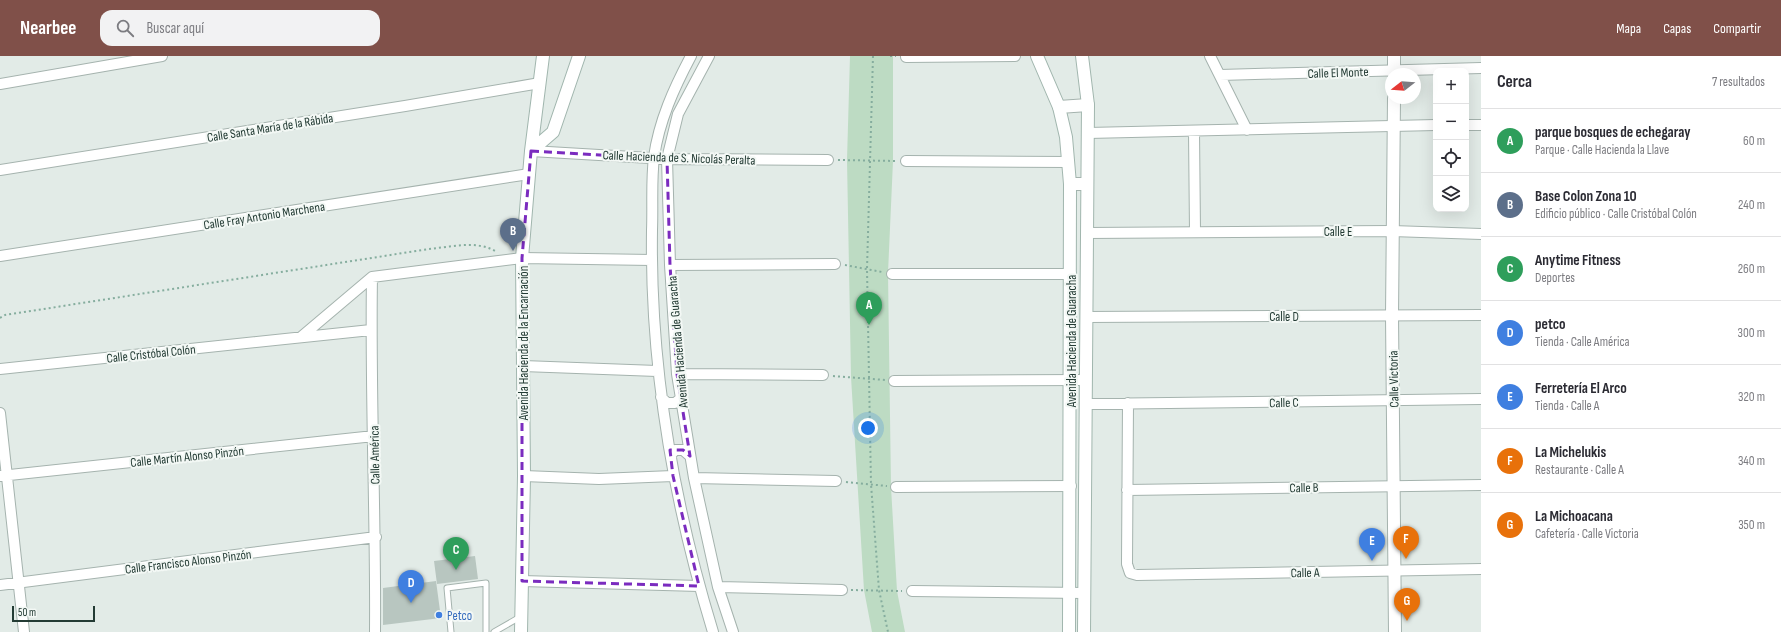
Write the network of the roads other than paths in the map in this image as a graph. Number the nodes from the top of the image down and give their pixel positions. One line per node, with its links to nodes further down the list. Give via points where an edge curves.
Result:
1 (162, 56): 18 (street)
2 (543, 56): 17 (main road, Avenida Hacienda de la Encarnación)
3 (579, 56): 29 (main road, via 553,132)
4 (691, 56): 30 (street, Avenida Hacienda de Guaracha, via 663,116)
5 (709, 56): 31 (street, Avenida Hacienda de Guaracha, via 678,114)
6 (1015, 56): 11 (street)
7 (1037, 56): 21 (main road, Avenida Hacienda de Guaracha)
8 (1082, 56): 20 (main road, Avenida Hacienda de Guaracha)
9 (1210, 56): 16 (street)
10 (1394, 56): 12 (main road)
11 (906, 57)
12 (1394, 68)
13 (1481, 68): 14 (street, Calle El Monte)
14 (1421, 71)
15 (1385, 72): 16 (street, Calle El Monte)
16 (1220, 75): 26 (street)
17 (540, 83): 29 (main road, Avenida Hacienda de la Encarnación); 35 (street, Calle Santa María de la Rábida)
18 (0, 84)
19 (1394, 104): 25 (main road, Calle Victoria)
20 (1088, 105): 21 (main road); 28 (main road, Avenida Hacienda de Guaracha)
21 (1059, 107): 34 (main road, Avenida Hacienda de Guaracha, via 1066,137)
22 (1433, 125): 25 (street)
23 (1469, 125): 24 (street)
24 (1481, 125)
25 (1393, 126): 26 (street); 39 (main road, Calle Victoria)
26 (1247, 130): 27 (street)
27 (1194, 131): 28 (street); 40 (street)
28 (1088, 133): 38 (main road, Avenida Hacienda de Guaracha)
29 (531, 151): 30 (street, Calle Hacienda de S. Nicolás Peralta); 36 (main road, Avenida Hacienda de la Encarnación)
30 (654, 158): 31 (street, Calle Hacienda de S. Nicolás Peralta); 45 (street, Avenida Hacienda de Guaracha)
31 (667, 159): 32 (street, Calle Hacienda de S. Nicolás Peralta); 47 (street, Avenida Hacienda de Guaracha)
32 (828, 160)
33 (906, 161): 34 (street)
34 (1068, 162): 37 (main road, Avenida Hacienda de Guaracha)
35 (0, 170)
36 (529, 174): 43 (street, Calle Fray Antonio Marchena); 44 (main road, Avenida Hacienda de la Encarnación)
37 (1070, 184): 38 (main road); 49 (main road, Avenida Hacienda de Guaracha)
38 (1087, 184): 41 (main road, Avenida Hacienda de Guaracha)
39 (1392, 231): 40 (street, Calle E); 42 (street, Calle E); 52 (main road, Calle Victoria)
40 (1195, 232): 41 (street, Calle E)
41 (1087, 233): 53 (main road, Avenida Hacienda de Guaracha)
42 (1481, 234)
43 (0, 256)
44 (522, 258): 45 (street); 50 (street); 56 (main road, Avenida Hacienda de la Encarnación)
45 (652, 260): 58 (street, Avenida Hacienda de Guaracha)
46 (835, 264): 47 (street)
47 (670, 265): 59 (street, Avenida Hacienda de Guaracha)
48 (892, 274): 49 (street)
49 (1071, 274): 61 (main road, Avenida Hacienda de Guaracha)
50 (372, 277): 54 (street, Calle América); 55 (street)
51 (1481, 315): 52 (street, Calle D)
52 (1392, 316): 53 (street, Calle D); 67 (main road, Calle Victoria)
53 (1086, 317): 62 (main road, Avenida Hacienda de Guaracha)
54 (371, 330): 55 (street, Calle Cristóbal Colón); 71 (street, Calle América)
55 (301, 337): 57 (street, Calle Cristóbal Colón)
56 (523, 366): 58 (street); 75 (main road, Avenida Hacienda de la Encarnación)
57 (0, 369)
58 (657, 372): 64 (street, Avenida Hacienda de Guaracha)
59 (677, 374): 60 (street); 65 (street, Avenida Hacienda de Guaracha)
60 (822, 375)
61 (1071, 380): 62 (street); 63 (street); 80 (main road, Avenida Hacienda de Guaracha)
62 (1086, 380): 69 (main road, Avenida Hacienda de Guaracha)
63 (894, 381)
64 (661, 397): 65 (street, via 667,403 675,403); 72 (street, Avenida Hacienda de Guaracha)
65 (681, 398): 73 (street, Avenida Hacienda de Guaracha)
66 (1481, 399): 67 (street, Calle C)
67 (1394, 400): 68 (street, Calle C); 81 (main road, Calle Victoria)
68 (1128, 403): 69 (street, Calle C); 83 (street)
69 (1086, 404): 95 (main road, Avenida Hacienda de Guaracha)
70 (0, 413): 74 (street)
71 (374, 436): 74 (street, Calle Martín Alonso Pinzón); 84 (street, Calle América)
72 (670, 455): 73 (street, via 675,450 682,450); 76 (street, Avenida Hacienda de Guaracha)
73 (690, 456): 77 (street, Avenida Hacienda de Guaracha)
74 (3, 476): 88 (street)
75 (524, 476): 76 (street, via 599,479); 87 (main road, Avenida Hacienda de la Encarnación)
76 (673, 476): 90 (street, Avenida Hacienda de Guaracha)
77 (694, 478): 78 (street); 91 (street, Avenida Hacienda de Guaracha)
78 (836, 481)
79 (1481, 485): 81 (street, Calle B)
80 (1070, 486): 82 (street); 94 (main road, Avenida Hacienda de Guaracha)
81 (1394, 486): 83 (street, Calle B); 86 (main road, Calle Victoria)
82 (896, 487)
83 (1127, 490): 86 (street, Calle A, via 1127,564 1130,572 1137,576)
84 (376, 537): 88 (street, Calle Francisco Alonso Pinzón); 98 (street, Calle América)
85 (1481, 569): 86 (street, Calle A)
86 (1393, 570): 107 (main road, Calle Victoria)
87 (522, 582): 90 (street); 96 (main road, Avenida Hacienda de la Encarnación)
88 (19, 583): 89 (street, Calle Francisco Alonso Pinzón); 97 (street)
89 (0, 585)
90 (699, 586): 103 (street, Avenida Hacienda de Guaracha)
91 (718, 587): 92 (street); 104 (street, Avenida Hacienda de Guaracha)
92 (842, 590)
93 (912, 591): 94 (street)
94 (1069, 592): 95 (street); 105 (main road, Avenida Hacienda de Guaracha)
95 (1084, 593): 106 (main road, Avenida Hacienda de Guaracha)
96 (521, 616): 101 (lane); 102 (main road, Avenida Hacienda de la Encarnación)
97 (24, 632)
98 (375, 632)
99 (451, 632): 100 (lane, via 447,588 486,583)
100 (486, 632)
101 (494, 632)
102 (521, 632)
103 (713, 632)
104 (733, 632)
105 (1069, 632)
106 (1084, 632)
107 (1395, 632)

